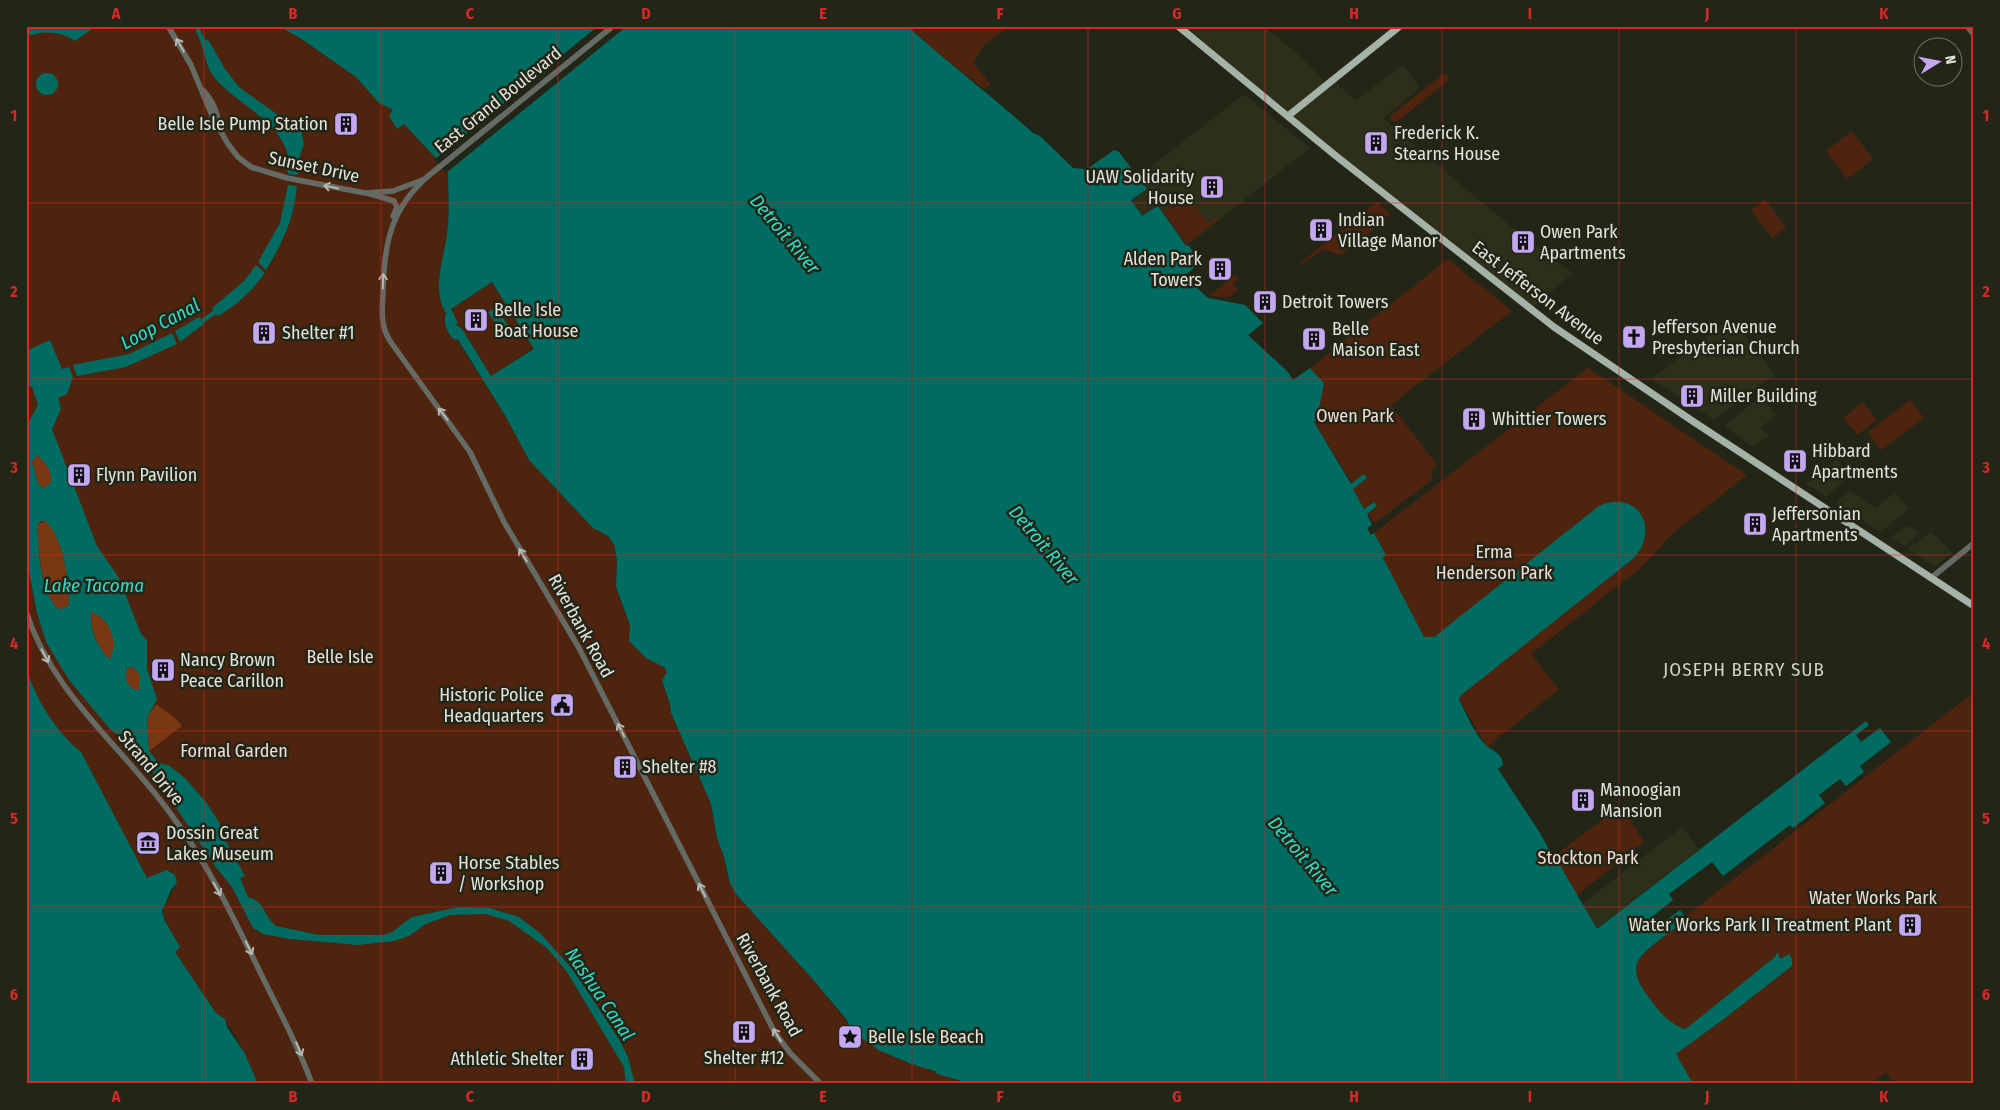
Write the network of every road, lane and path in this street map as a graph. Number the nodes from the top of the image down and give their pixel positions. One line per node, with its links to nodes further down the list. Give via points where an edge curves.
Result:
1 (168, 26): 9 (street, Sunset Drive, one-way to 1, via 265,173 246,164 233,151 218,124 209,96 202,89)
2 (613, 26): 8 (street, East Grand Boulevard)
3 (1178, 26): 7 (main road, East Jefferson Avenue)
4 (1400, 26): 7 (main road)
5 (1967, 26): 6 (street)
6 (1974, 35)
7 (1288, 116): 12 (main road, East Jefferson Avenue, via 1553,326)
8 (426, 178): 9 (street, Sunset Drive, via 393,191); 10 (street, Riverbank Road, via 405,204)
9 (365, 193): 10 (street, via 396,203)
10 (389, 234): 16 (street, Riverbank Road, one-way to 10, via 776,1034 579,648 504,522 470,452 386,335 382,312 384,257)
11 (1974, 543): 12 (street)
12 (1931, 578): 13 (main road, East Jefferson Avenue)
13 (1974, 606)
14 (26, 611): 15 (street, Strand Drive, one-way to 15, via 43,653 60,681 158,796 191,843 287,1023)
15 (312, 1084)
16 (821, 1084)

